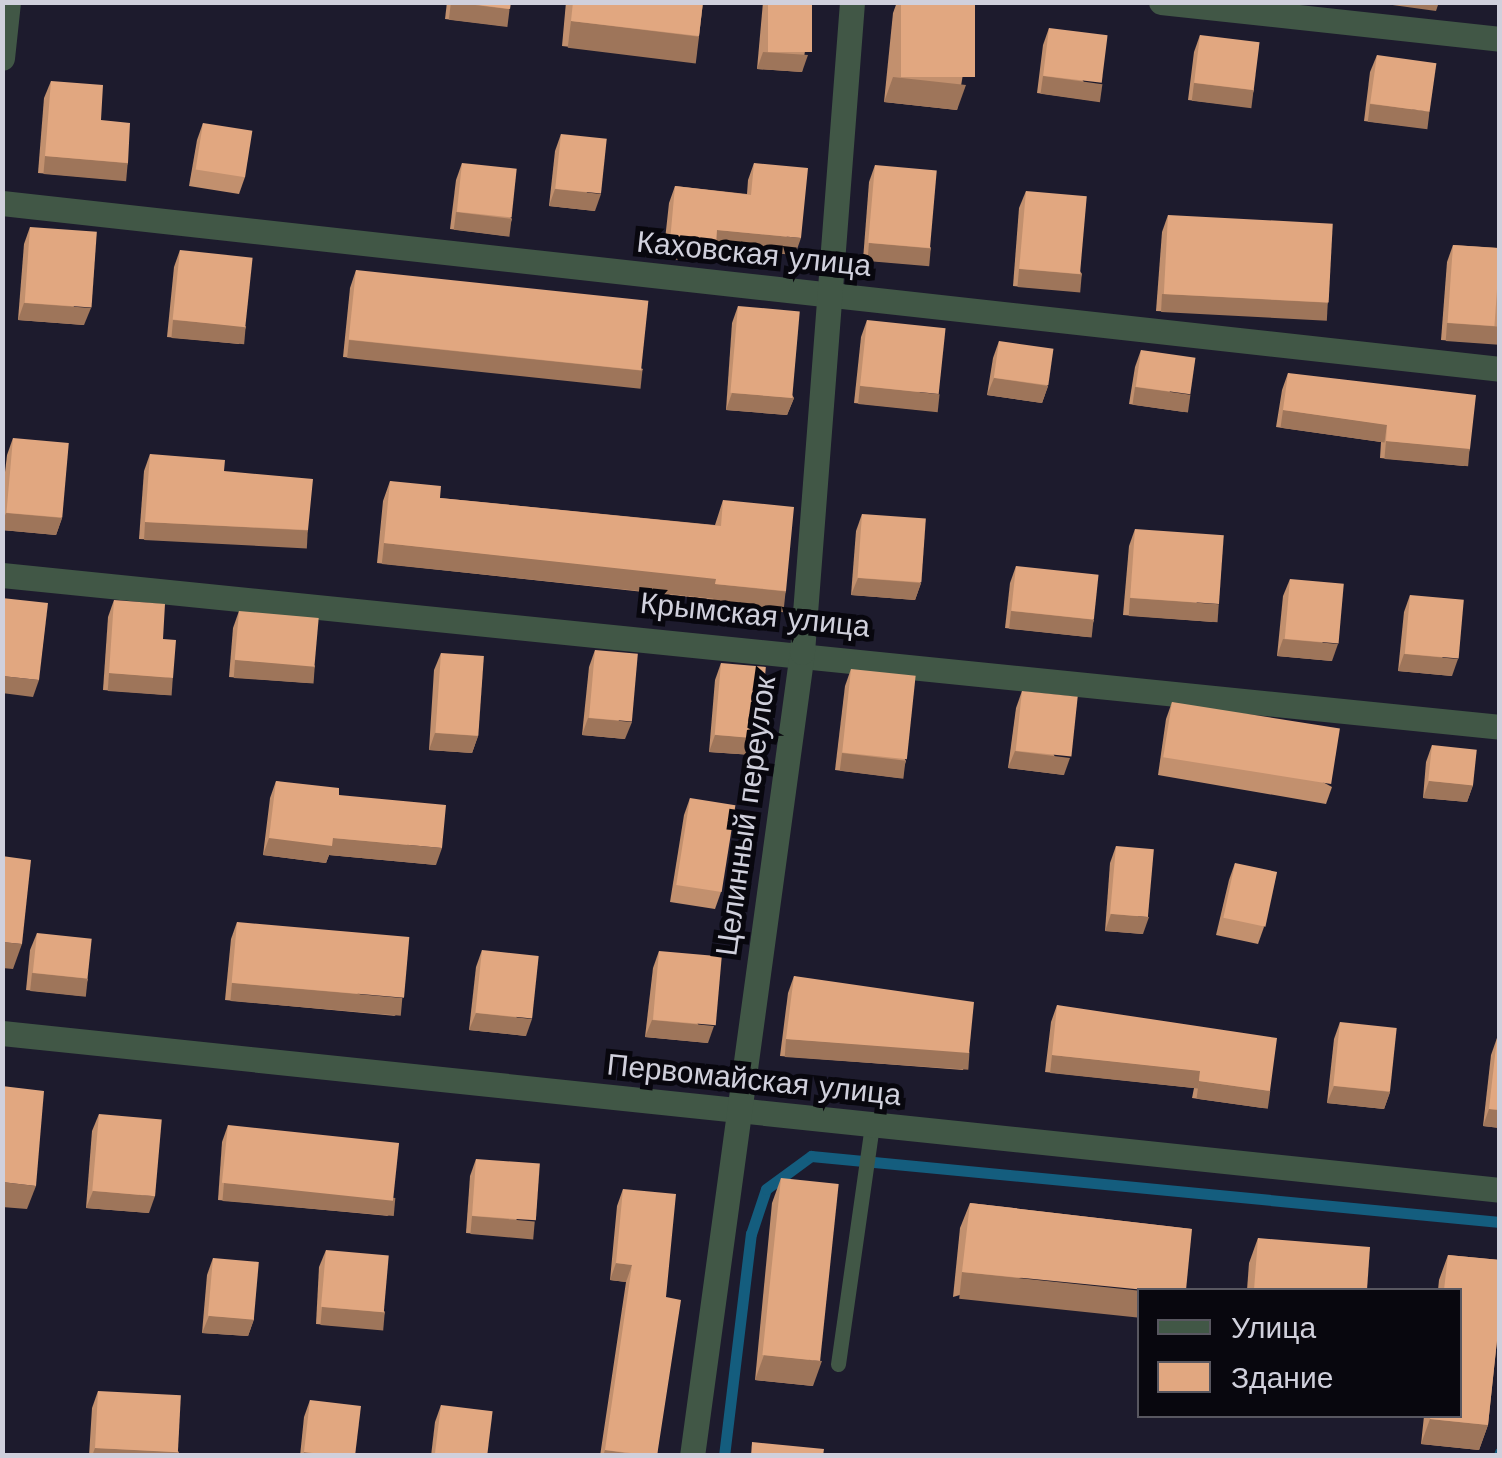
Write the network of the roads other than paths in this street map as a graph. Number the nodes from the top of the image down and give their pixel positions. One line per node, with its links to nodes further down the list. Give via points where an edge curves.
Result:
1 (8, 2): 5 (street)
2 (852, 2): 7 (street, Целинный переулок)
3 (1161, 2): 4 (street)
4 (1500, 39)
5 (2, 58)
6 (2, 203): 7 (street, Каховская улица)
7 (831, 294): 8 (street, Каховская улица); 10 (street, Целинный переулок)
8 (1500, 369)
9 (2, 575): 10 (street, Крымская улица)
10 (802, 652): 11 (street, Крымская улица); 13 (street, Целинный переулок)
11 (1500, 727)
12 (2, 1033): 13 (street, Первомайская улица)
13 (737, 1112): 14 (street, Первомайская улица); 17 (street, Целинный переулок)
14 (872, 1124): 15 (street, Первомайская улица); 16 (lane)
15 (1500, 1190)
16 (838, 1364)
17 (692, 1456)

